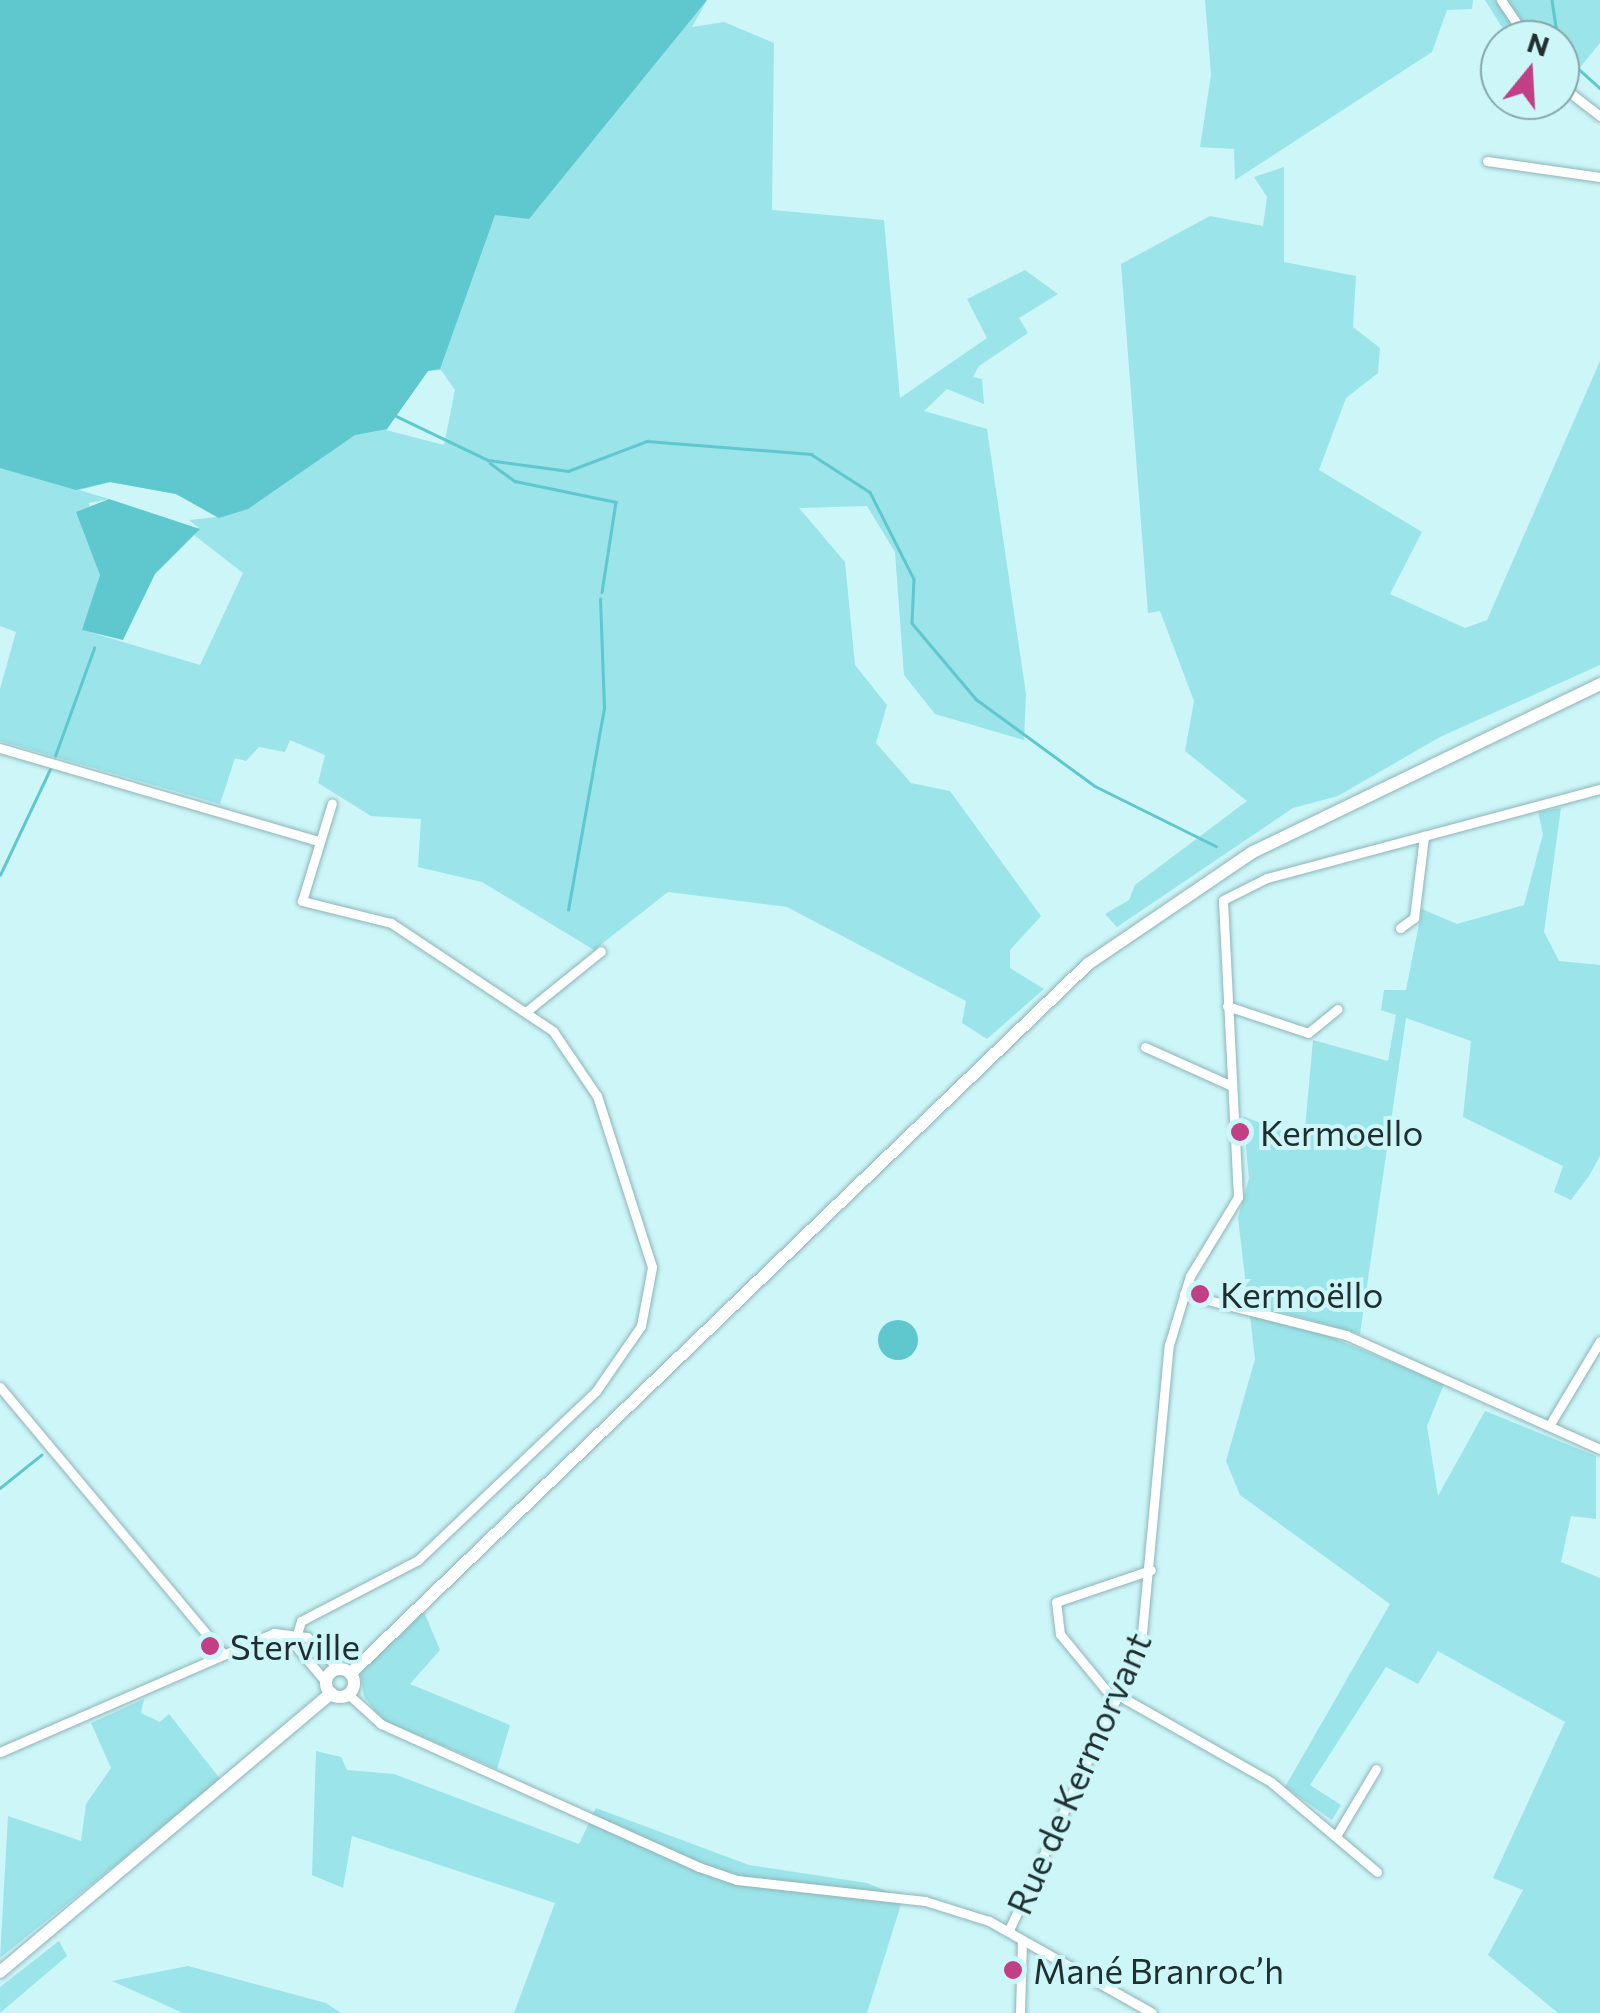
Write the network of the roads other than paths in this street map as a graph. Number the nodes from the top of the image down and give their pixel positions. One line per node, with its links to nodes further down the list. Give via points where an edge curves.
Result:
1 (1580, 100): 2 (street)
2 (1600, 116)
3 (1487, 160): 4 (street)
4 (1600, 177)
5 (1600, 684): 28 (main road, via 1253,852 1088,964)
6 (0, 748): 10 (street)
7 (1600, 789): 9 (street)
8 (332, 803): 10 (street)
9 (1424, 836): 11 (street, via 1414,918); 13 (street, Rue de Kermorvant, via 1267,878 1222,900)
10 (318, 840): 15 (street, via 302,901 392,923)
11 (1400, 928)
12 (601, 952): 15 (street)
13 (1226, 1006): 14 (street, via 1308,1032); 17 (street, Rue de Kermorvant)
14 (1338, 1010)
15 (528, 1011): 24 (street, via 584,1070 641,1213 652,1268 641,1326 596,1392 418,1560)
16 (1146, 1047): 17 (street)
17 (1232, 1086): 18 (street, Rue de Kermorvant, via 1238,1197)
18 (1184, 1294): 21 (street, via 1304,1320); 23 (street, Rue de Kermorvant, via 1156,1436)
19 (1600, 1341): 21 (street)
20 (0, 1387): 27 (street)
21 (1549, 1426): 22 (street)
22 (1600, 1449)
23 (1150, 1570): 31 (street, Rue de Kermorvant, via 1140,1644); 31 (street, via 1056,1602 1060,1634)
24 (318, 1612): 25 (street); 26 (street)
25 (307, 1637): 26 (street); 28 (street)
26 (295, 1638): 27 (street, via 263,1639); 29 (street)
27 (223, 1654): 32 (street)
28 (345, 1671): 29 (main road); 30 (main road)
29 (328, 1687): 30 (main road); 38 (main road)
30 (348, 1694): 36 (street, via 380,1724 699,1867 737,1880 925,1901)
31 (1116, 1698): 34 (street, via 1270,1782); 36 (street, Rue de Kermorvant)
32 (0, 1752)
33 (1376, 1769): 34 (street)
34 (1336, 1836): 35 (street)
35 (1377, 1872)
36 (1009, 1930): 37 (street)
37 (1022, 1940): 39 (street); 40 (street)
38 (0, 1972)
39 (1020, 2013)
40 (1152, 2013)

